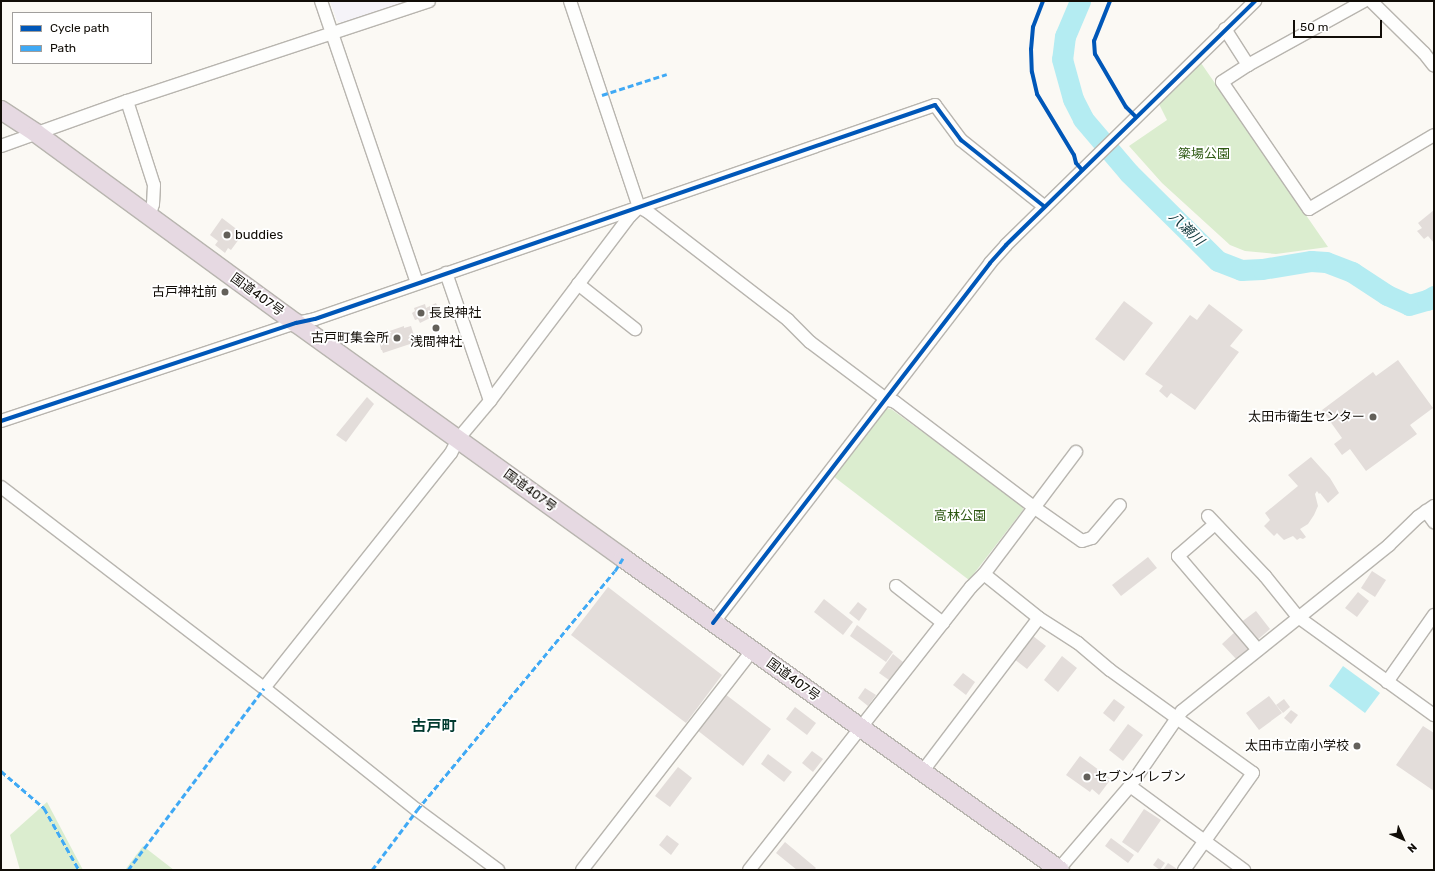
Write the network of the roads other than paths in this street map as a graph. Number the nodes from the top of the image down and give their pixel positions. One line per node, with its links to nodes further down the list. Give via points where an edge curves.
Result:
1 (321, 1): 8 (street)
2 (429, 1): 8 (street)
3 (570, 1): 16 (street)
4 (1255, 1): 7 (street)
5 (1364, 1): 9 (street)
6 (1371, 1): 10 (street)
7 (1225, 29): 9 (street); 17 (street)
8 (332, 34): 11 (street); 20 (street)
9 (1248, 65): 14 (street, via 1222,82 1309,209)
10 (1434, 66)
11 (127, 101): 13 (street); 18 (street, via 154,185)
12 (1, 110): 13 (highway, 国道407号)
13 (36, 133): 15 (street); 18 (highway, 国道407号)
14 (1434, 135)
15 (1, 146)
16 (640, 207): 17 (street, via 935,105 960,140); 19 (street); 21 (street, via 630,216); 24 (street)
17 (1045, 207): 24 (street, via 990,263)
18 (149, 217): 22 (highway, 国道407号)
19 (446, 273): 20 (street); 25 (street)
20 (417, 283): 22 (street, via 315,319)
21 (578, 284): 23 (street); 25 (street)
22 (296, 323): 26 (street); 27 (highway, 国道407号)
23 (636, 329)
24 (886, 399): 31 (street, via 895,402); 39 (street)
25 (490, 401): 27 (street)
26 (1, 421)
27 (458, 439): 39 (highway, 国道407号); 44 (street, via 451,452)
28 (1076, 452): 31 (street)
29 (1, 487): 44 (street)
30 (1120, 505): 31 (street, via 1092,538 1082,541)
31 (1035, 508): 34 (street)
32 (1430, 508): 33 (street); 37 (street, via 1389,545)
33 (1434, 522)
34 (984, 574): 38 (street); 40 (street)
35 (896, 586): 40 (street)
36 (1434, 615): 43 (street)
37 (1298, 617): 41 (street); 41 (street, via 1265,576 1212,520 1178,556); 43 (street)
38 (1039, 618): 46 (street, via 1078,643 1110,670); 48 (street)
39 (713, 622): 42 (highway, 国道407号)
40 (943, 623): 47 (street)
41 (1258, 650): 46 (street, via 1182,711)
42 (752, 651): 47 (highway, 国道407号); 52 (street)
43 (1387, 682): 45 (street)
44 (264, 688): 51 (street, via 411,805)
45 (1434, 715)
46 (1178, 718): 49 (street); 50 (street, via 1253,773)
47 (860, 729): 48 (highway, 国道407号); 53 (street)
48 (922, 772): 54 (highway, 国道407号)
49 (1130, 786): 50 (street); 54 (street)
50 (1204, 841): 55 (street); 56 (street)
51 (498, 870)
52 (582, 870)
53 (749, 870)
54 (1059, 870)
55 (1184, 870)
56 (1244, 870)

